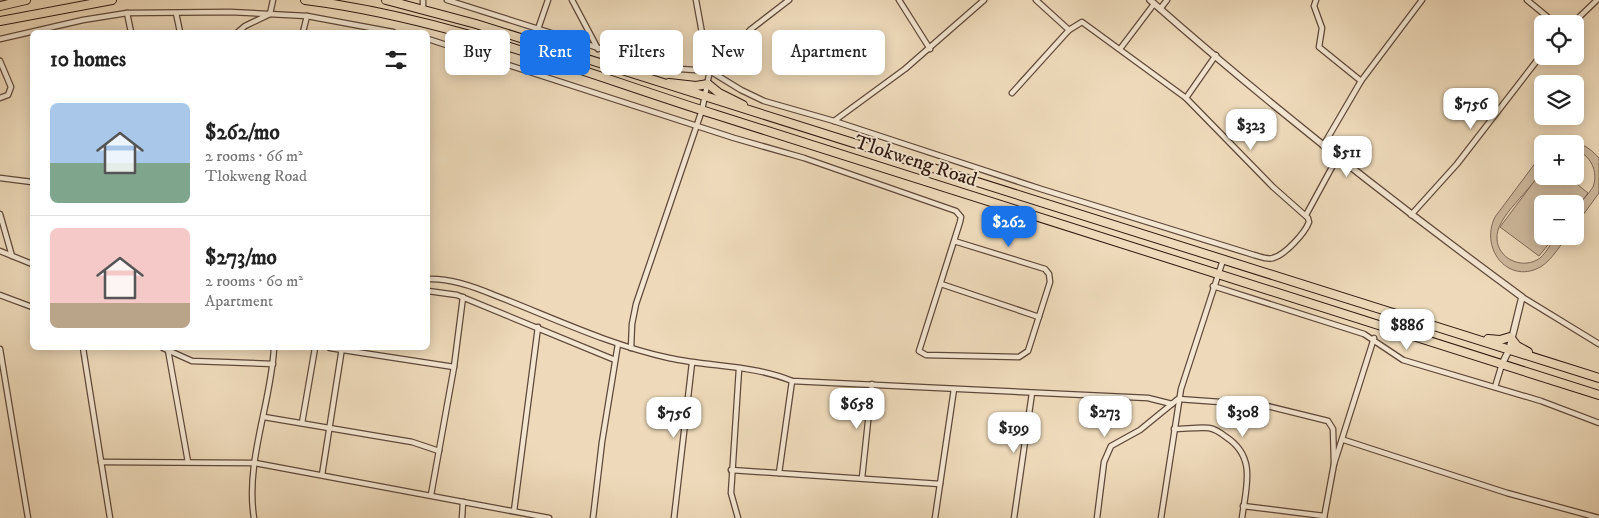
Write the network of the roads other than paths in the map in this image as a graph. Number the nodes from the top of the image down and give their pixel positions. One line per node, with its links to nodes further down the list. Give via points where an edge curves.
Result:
1 (25, 0): 19 (main road); 23 (main road)
2 (112, 0): 31 (main road)
3 (273, 0): 27 (street)
4 (305, 0): 61 (main road, Tlokweng Road, via 388,13 438,26)
5 (386, 0): 22 (main road, Tlokweng Road)
6 (447, 0): 20 (street)
7 (548, 0): 32 (street)
8 (572, 0): 45 (street)
9 (696, 0): 39 (street)
10 (789, 0): 40 (street)
11 (900, 0): 46 (street)
12 (984, 0): 46 (street)
13 (1036, 0): 41 (street)
14 (1167, 0): 24 (street)
15 (1316, 0): 54 (street, via 1314,6 1322,28 1319,47)
16 (1422, 0): 54 (street)
17 (1527, 0): 28 (street)
18 (1597, 0): 29 (street)
19 (0, 1)
20 (462, 2): 32 (street)
21 (1152, 2): 24 (street); 47 (street)
22 (423, 4): 55 (main road, Tlokweng Road)
23 (0, 6)
24 (1160, 9): 48 (street)
25 (176, 12): 26 (street); 27 (street); 35 (street)
26 (127, 13): 33 (street); 34 (street)
27 (270, 14): 30 (street); 36 (street)
28 (1545, 15)
29 (1581, 15)
30 (307, 16): 37 (street); 38 (street)
31 (0, 21)
32 (538, 29): 45 (street)
33 (40, 30)
34 (131, 30)
35 (180, 30)
36 (240, 30)
37 (304, 30)
38 (383, 30)
39 (701, 30)
40 (750, 30)
41 (1069, 30): 47 (street, via 1086,22); 57 (street)
42 (30, 32): 43 (street)
43 (0, 39)
44 (430, 40): 64 (street)
45 (598, 49): 51 (street, via 665,68)
46 (930, 49): 63 (street)
47 (1120, 49): 60 (street)
48 (1216, 55): 60 (street); 65 (street)
49 (0, 61): 59 (street, via 11,87 8,95)
50 (1534, 64): 71 (street, via 1463,156)
51 (693, 70)
52 (709, 75): 56 (street)
53 (717, 75): 63 (street, via 753,97)
54 (1361, 81): 65 (street)
55 (662, 83): 56 (main road); 58 (main road, Tlokweng Road)
56 (708, 84): 58 (street); 62 (main road)
57 (1012, 93)
58 (706, 97): 61 (street); 62 (main road, Tlokweng Road)
59 (0, 98)
60 (1186, 98): 70 (street, via 1273,187)
61 (702, 110): 64 (street); 77 (main road, Tlokweng Road)
62 (754, 111): 75 (main road, Tlokweng Road)
63 (834, 121): 70 (street, via 1041,189 1269,258 1283,252 1303,232 1309,222)
64 (696, 125): 72 (street, via 804,158 956,211 961,217); 93 (street, via 636,304)
65 (1323, 146): 66 (street)
66 (1337, 158): 70 (street); 71 (street)
67 (0, 178): 68 (street)
68 (30, 182)
69 (0, 214): 74 (street)
70 (1306, 215)
71 (1411, 215): 84 (street)
72 (954, 241): 79 (street); 86 (street, via 1047,271 1050,282)
73 (0, 251): 74 (street)
74 (12, 256): 76 (street)
75 (1223, 260): 77 (street); 88 (main road, Tlokweng Road)
76 (30, 263)
77 (1217, 274): 80 (street); 106 (main road, Tlokweng Road)
78 (430, 279): 91 (street, via 471,286)
79 (941, 284): 86 (street); 86 (street, via 919,347 923,354 1022,356 1028,351)
80 (1213, 286): 90 (street); 117 (street)
81 (430, 291): 83 (street)
82 (0, 295): 85 (street)
83 (463, 297): 87 (street); 108 (street)
84 (1522, 297): 89 (street); 92 (street)
85 (30, 306)
86 (1039, 317)
87 (538, 327): 103 (street); 138 (street)
88 (1462, 335): 89 (main road, via 1496,340); 102 (main road, Tlokweng Road)
89 (1510, 337): 102 (street); 107 (main road, via 1520,348)
90 (1374, 338): 113 (street, via 1403,360); 124 (street)
91 (618, 344): 93 (street); 103 (street)
92 (1599, 344)
93 (631, 348): 104 (street)
94 (0, 349): 140 (street)
95 (83, 350): 126 (street)
96 (165, 350): 127 (street)
97 (167, 350): 105 (street, via 192,361)
98 (274, 350): 105 (street)
99 (315, 350): 120 (street)
100 (342, 350): 122 (street)
101 (354, 350): 108 (street)
102 (1509, 350): 106 (street); 107 (main road, Tlokweng Road)
103 (615, 360): 145 (street)
104 (692, 363): 109 (street); 146 (street)
105 (273, 364): 119 (street)
106 (1502, 364): 113 (street); 116 (main road, Tlokweng Road)
107 (1554, 364): 110 (main road, Tlokweng Road)
108 (454, 367): 125 (street)
109 (739, 369): 111 (street, via 774,374); 130 (street)
110 (1599, 378)
111 (792, 381): 112 (street); 131 (street)
112 (872, 384): 114 (street); 133 (street)
113 (1495, 387): 121 (street)
114 (954, 389): 115 (street); 134 (street)
115 (1032, 393): 118 (street, via 1148,398); 149 (street)
116 (1599, 395)
117 (1178, 399): 118 (street); 123 (street); 129 (street, via 1263,405 1328,421 1334,429)
118 (1172, 404): 150 (street, via 1140,430 1115,442 1108,451)
119 (264, 417): 120 (street); 128 (street)
120 (302, 423): 122 (street)
121 (1599, 423)
122 (329, 427): 125 (street, via 412,442); 132 (street)
123 (1174, 429): 137 (street, via 1210,428 1239,448 1247,462); 151 (street)
124 (1344, 440): 129 (street); 153 (street, via 1507,494)
125 (439, 452): 135 (street)
126 (101, 462): 127 (street); 141 (street)
127 (188, 462): 128 (street)
128 (255, 463): 132 (street); 142 (street)
129 (1334, 464): 139 (street)
130 (731, 470): 131 (street); 147 (street, via 731,493)
131 (779, 473): 133 (street)
132 (322, 475): 135 (street)
133 (862, 478): 134 (street)
134 (940, 484): 148 (street)
135 (431, 496): 136 (street)
136 (463, 502): 138 (street); 143 (street)
137 (1244, 506): 139 (street); 152 (street)
138 (514, 511): 144 (street)
139 (1324, 517)
140 (28, 518)
141 (110, 518)
142 (254, 518)
143 (462, 518)
144 (546, 518)
145 (594, 518)
146 (674, 518)
147 (738, 518)
148 (934, 518)
149 (1014, 518)
150 (1097, 518)
151 (1161, 518)
152 (1242, 518)
153 (1599, 518)

